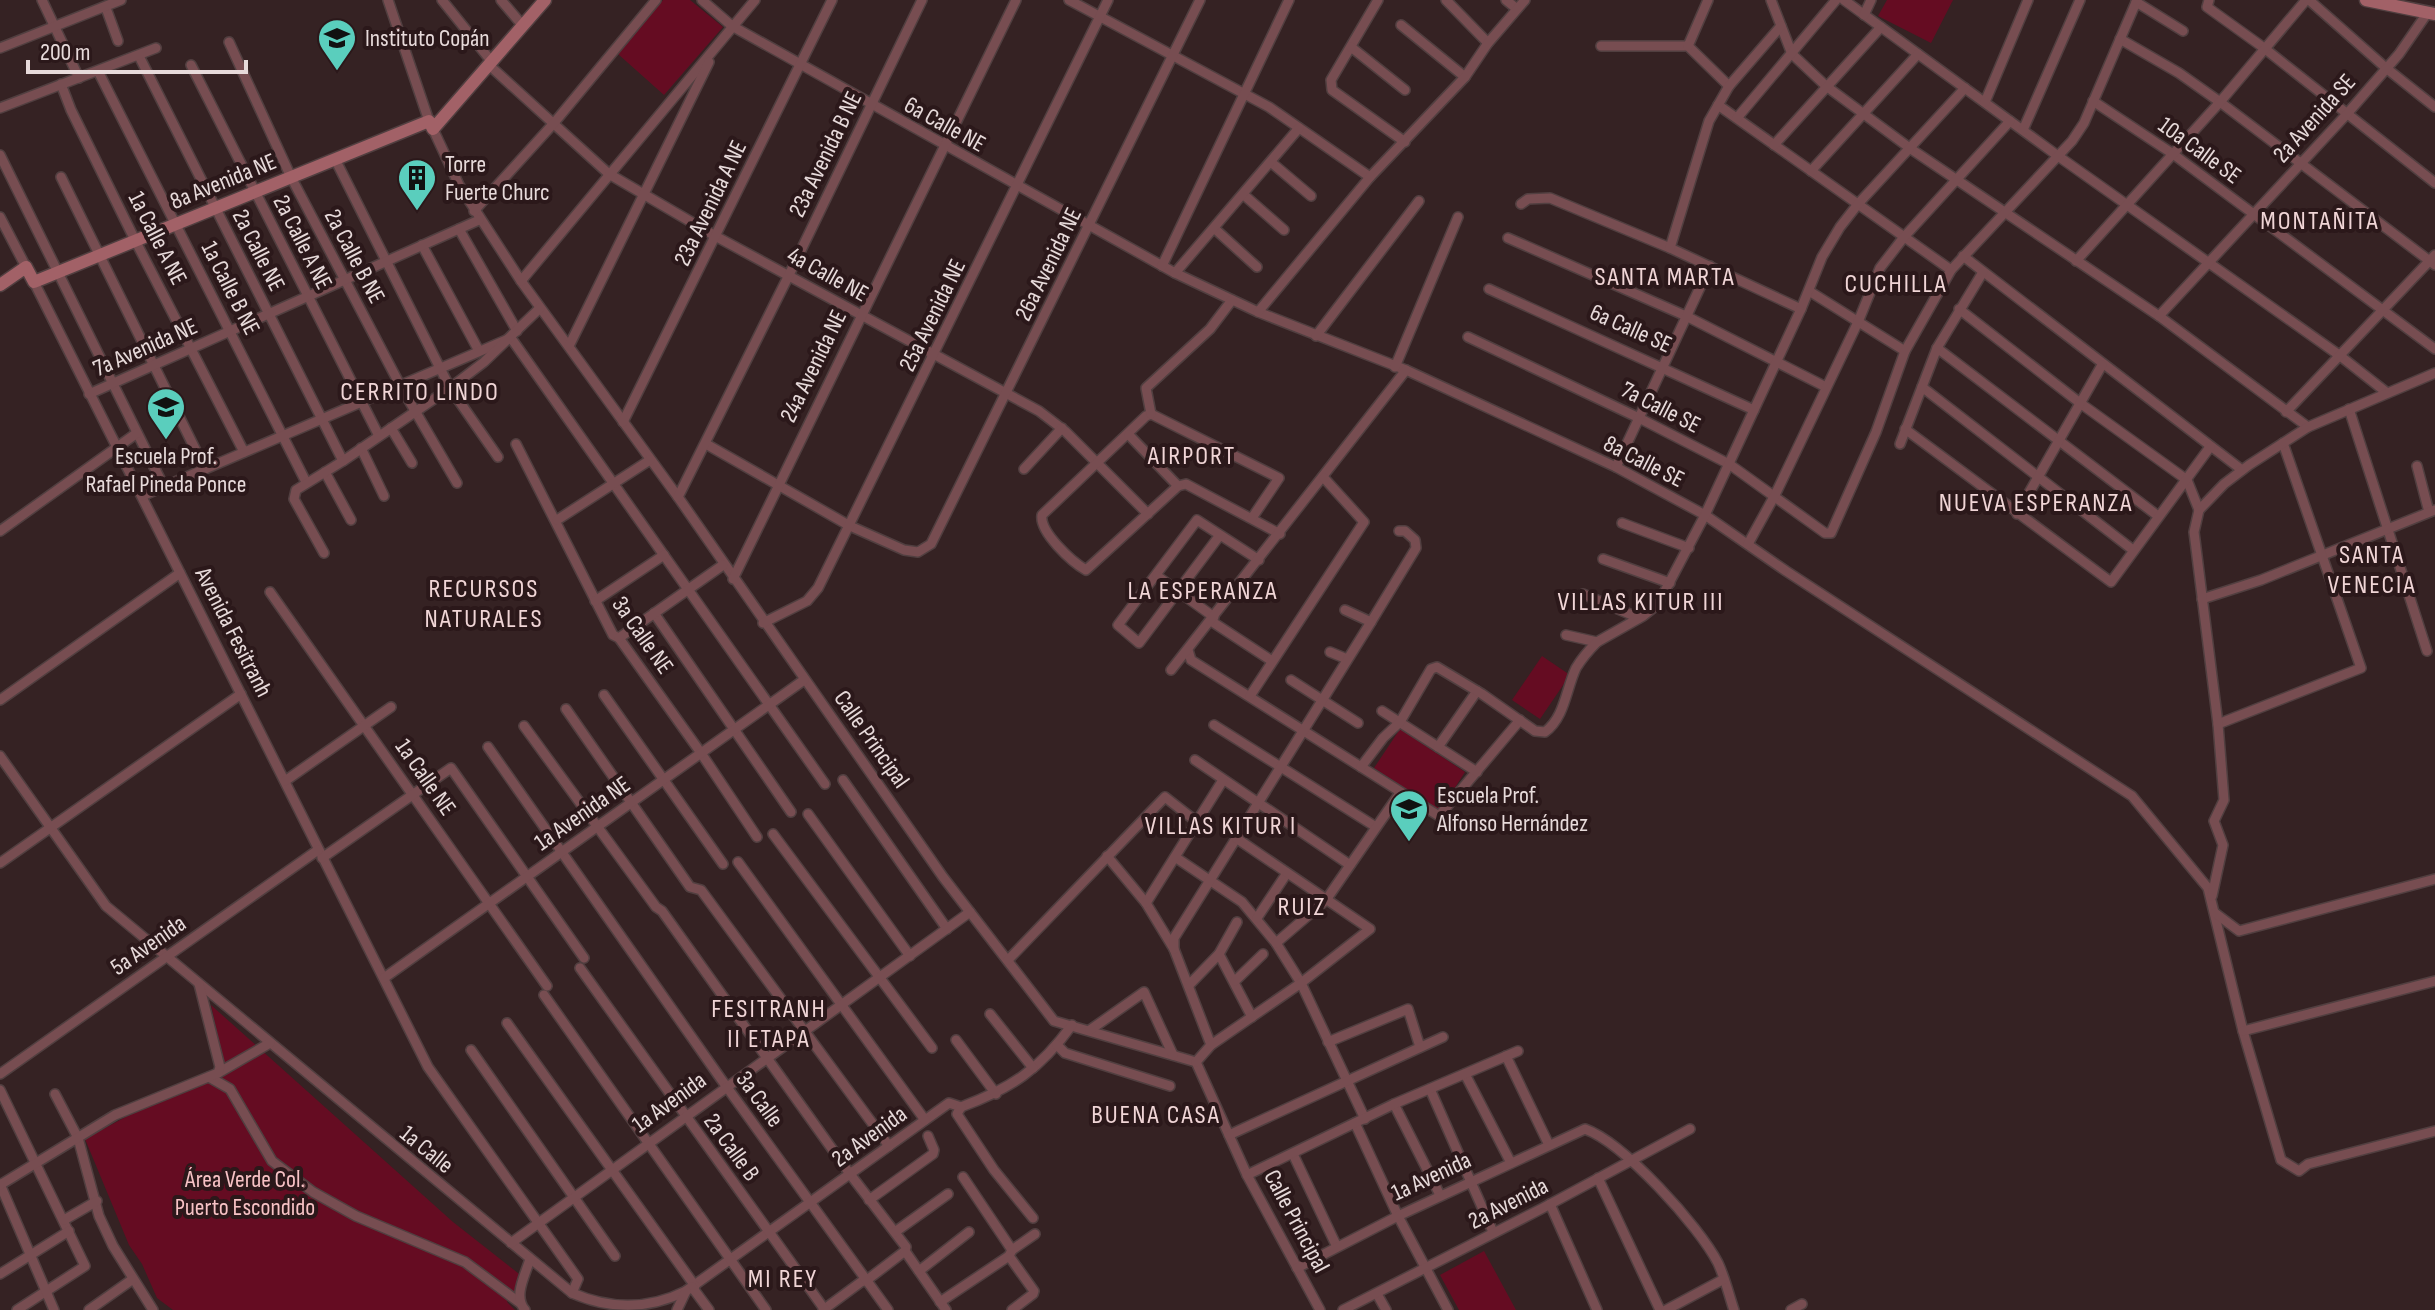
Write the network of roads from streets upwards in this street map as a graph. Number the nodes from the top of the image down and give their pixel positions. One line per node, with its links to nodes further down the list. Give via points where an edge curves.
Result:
1 (42, 0): 38 (street)
2 (121, 0): 32 (street)
3 (388, 0): 84 (street, Calle Principal)
4 (442, 0): 59 (street)
5 (501, 0): 39 (street)
6 (545, 0): 39 (street)
7 (656, 0): 83 (street)
8 (702, 0): 40 (street, 6a Calle NE)
9 (755, 0): 40 (street)
10 (832, 0): 60 (street, 23a Avenida A NE)
11 (922, 0): 75 (street, 23a Avenida B NE)
12 (1016, 0): 89 (street, 24a Avenida NE)
13 (1069, 0): 36 (street)
14 (1108, 0): 36 (street, 25a Avenida NE)
15 (1200, 0): 57 (street, 26a Avenida NE)
16 (1289, 0): 71 (street)
17 (1378, 0): 50 (street)
18 (1446, 0): 47 (street)
19 (1506, 0): 33 (street)
20 (1525, 0): 33 (street)
21 (1708, 0): 49 (street)
22 (1771, 0): 41 (street)
23 (1836, 0): 55 (street)
24 (1844, 0): 35 (street)
25 (1871, 0): 35 (street)
26 (2028, 0): 73 (street)
27 (2080, 0): 86 (street)
28 (2209, 0): 53 (street, via 2207,7)
29 (2307, 0): 53 (street); 62 (street)
30 (2366, 0): 34 (street)
31 (2136, 1): 43 (street); 44 (street)
32 (106, 8): 38 (street); 45 (street)
33 (1517, 9): 47 (street)
34 (2431, 13): 62 (street, 2a Avenida SE)
35 (1864, 15): 42 (street)
36 (1100, 18): 57 (street); 104 (street, 25a Avenida NE)
37 (1401, 25): 64 (street)
38 (56, 26): 51 (street); 65 (street)
39 (523, 26): 59 (street)
40 (732, 26): 54 (street); 60 (street, 6a Calle NE)
41 (1781, 26): 55 (street); 67 (street)
42 (1881, 27): 56 (street); 68 (street)
43 (2183, 31)
44 (2120, 39): 72 (street); 74 (street)
45 (118, 41)
46 (229, 42): 100 (street, 2a Calle B NE)
47 (1488, 43): 64 (street)
48 (1601, 46): 49 (street)
49 (1688, 46): 67 (street)
50 (1351, 47): 70 (street); 87 (street, via 1331,80 1332,90)
51 (0, 48)
52 (156, 48): 58 (street)
53 (2264, 48): 74 (street); 80 (street)
54 (714, 50): 98 (street); 106 (street)
55 (1792, 54): 68 (street); 81 (street)
56 (1918, 54): 69 (street); 79 (street)
57 (1173, 55): 71 (street); 120 (street, 26a Avenida NE)
58 (139, 56): 63 (street); 113 (street, 2a Calle NE)
59 (491, 63): 83 (street, 4a Calle NE); 84 (street)
60 (798, 64): 75 (street, 6a Calle NE); 124 (street, 23a Avenida A NE)
61 (191, 65): 105 (street, 2a Calle A NE)
62 (2386, 68): 77 (street); 80 (street, 2a Avenida SE)
63 (98, 71): 65 (street); 119 (street, 1a Calle B NE)
64 (1465, 77): 87 (street)
65 (79, 78): 66 (street)
66 (61, 84): 78 (street); 127 (street, 1a Calle A NE)
67 (1729, 86): 76 (street)
68 (1826, 86): 79 (street); 88 (street)
69 (1965, 88): 73 (street); 90 (street)
70 (1405, 90)
71 (1246, 95): 85 (street); 136 (street)
72 (2093, 101): 91 (street, 10a Calle SE); 93 (street, via 2084,123)
73 (1985, 102): 82 (street)
74 (2220, 102): 91 (street); 96 (street)
75 (871, 105): 89 (street, 6a Calle NE); 144 (street, 23a Avenida B NE)
76 (1718, 105): 81 (street); 129 (street)
77 (2435, 107)
78 (0, 108)
79 (1863, 115): 90 (street); 97 (street)
80 (2346, 115): 96 (street, 2a Avenida SE); 103 (street)
81 (1737, 118): 88 (street)
82 (2010, 121): 86 (street); 102 (street)
83 (554, 123): 98 (street, 4a Calle NE); 116 (street)
84 (431, 125): 94 (street, 8a Avenida NE); 116 (street, Calle Principal)
85 (1299, 128): 95 (street); 101 (street)
86 (2023, 130): 93 (street)
87 (1405, 142): 101 (street)
88 (1774, 145): 97 (street)
89 (945, 146): 104 (street, 6a Calle NE); 159 (street, 24a Avenida NE)
90 (1911, 149): 102 (street); 111 (street)
91 (2173, 154): 112 (street); 115 (street, 10a Calle SE)
92 (0, 155): 141 (street)
93 (2058, 156): 112 (street); 114 (street)
94 (335, 159): 100 (street, 8a Avenida NE); 134 (street)
95 (1272, 163): 107 (street); 108 (street)
96 (2300, 165): 115 (street, 2a Avenida SE); 132 (street)
97 (1811, 171): 111 (street)
98 (609, 174): 106 (street, 4a Calle NE); 146 (street)
99 (61, 177): 130 (street)
100 (291, 177): 105 (street, 8a Avenida NE); 145 (street, 2a Calle B NE)
101 (1370, 177): 157 (street)
102 (1958, 181): 114 (street); 125 (street)
103 (2435, 183)
104 (1017, 187): 120 (street, 6a Calle NE); 173 (street, 25a Avenida NE)
105 (255, 192): 113 (street, 8a Avenida NE); 151 (street, 2a Calle A NE)
106 (644, 195): 124 (street, 4a Calle NE); 167 (street)
107 (1244, 195): 122 (street); 123 (street)
108 (1311, 196)
109 (1419, 201): 165 (street)
110 (1521, 204): 129 (street, via 1550,198)
111 (1858, 204): 125 (street); 150 (street, via 1822,257)
112 (2127, 205): 133 (street); 135 (street)
113 (215, 208): 119 (street, 8a Avenida NE); 158 (street, 2a Calle NE)
114 (2005, 214): 131 (street); 133 (street)
115 (2254, 214): 135 (street, 2a Avenida SE); 156 (street, 10a Calle SE)
116 (477, 215): 121 (street, 7a Avenida NE); 146 (street, Calle Principal)
117 (0, 217): 138 (street, Avenida Fesitranh)
118 (1458, 217): 179 (street)
119 (176, 224): 127 (street, 8a Avenida NE); 163 (street, 1a Calle B NE)
120 (1089, 225): 136 (street, 6a Calle NE); 189 (street, 26a Avenida NE)
121 (459, 229): 128 (street, 7a Avenida NE); 164 (street)
122 (1215, 229): 139 (street); 143 (street)
123 (1284, 230)
124 (717, 237): 144 (street, 4a Calle NE); 200 (street, 23a Avenida A NE)
125 (1904, 237): 140 (street); 162 (street, via 1880,268)
126 (1508, 238): 160 (street)
127 (135, 240): 130 (street, 8a Avenida NE); 168 (street, 1a Calle A NE)
128 (422, 245): 134 (street, 7a Avenida NE); 171 (street)
129 (1670, 248): 137 (street)
130 (99, 255): 141 (street, 8a Avenida NE); 176 (street)
131 (1963, 256): 140 (street); 142 (street)
132 (2433, 260): 156 (street)
133 (2076, 261): 161 (street)
134 (385, 262): 145 (street, 7a Avenida NE); 180 (street)
135 (2209, 262): 161 (street, 2a Avenida SE); 174 (street)
136 (1162, 266): 143 (street, 6a Calle NE)
137 (1710, 266): 154 (street); 160 (street)
138 (26, 267): 147 (street, Avenida Fesitranh); 148 (street)
139 (1257, 267)
140 (1951, 270): 172 (street)
141 (58, 272): 147 (street, 8a Avenida NE); 183 (street)
142 (1983, 272): 155 (street); 178 (street)
143 (1175, 273): 152 (street, 6a Calle NE)
144 (789, 275): 159 (street, 4a Calle NE); 212 (street, 23a Avenida B NE)
145 (345, 280): 151 (street, 7a Avenida NE); 184 (street, 2a Calle B NE)
146 (521, 281): 153 (street, Calle Principal)
147 (34, 282): 190 (street, Avenida Fesitranh)
148 (0, 285)
149 (1489, 289): 177 (street, 6a Calle SE)
150 (1809, 291): 154 (street); 162 (street)
151 (308, 296): 158 (street, 7a Avenida NE); 191 (street, 2a Calle A NE)
152 (1232, 300): 157 (street, 6a Calle NE); 197 (street, via 1210,329 1146,388)
153 (540, 308): 164 (street); 167 (street, Calle Principal)
154 (1801, 309): 175 (street)
155 (1959, 309): 169 (street); 192 (street)
156 (2384, 310): 170 (street, 10a Calle SE); 174 (street)
157 (1258, 312): 165 (street, 6a Calle NE)
158 (268, 314): 163 (street, 7a Avenida NE); 199 (street, 2a Calle NE)
159 (861, 314): 173 (street, 4a Calle NE); 236 (street, 24a Avenida NE)
160 (1686, 316): 175 (street); 177 (street)
161 (2159, 316): 196 (street)
162 (1858, 322): 172 (street); 185 (street)
163 (231, 331): 168 (street, 7a Avenida NE); 206 (street, 1a Calle B NE)
164 (514, 334): 171 (street); 187 (street); 235 (street)
165 (1316, 336): 179 (street, 8a Calle SE)
166 (1468, 337): 198 (street, 7a Calle SE)
167 (569, 346): 200 (street, Calle Principal)
168 (192, 348): 176 (street, 7a Avenida NE); 217 (street, 1a Calle A NE)
169 (1937, 348): 186 (street); 209 (street)
170 (2435, 349)
171 (479, 351): 180 (street)
172 (1905, 351): 239 (street, 7a Calle SE, via 1831,533)
173 (935, 355): 189 (street, 4a Calle NE); 253 (street, 25a Avenida NE)
174 (2339, 355): 188 (street); 196 (street)
175 (1777, 360): 185 (street); 194 (street)
176 (154, 365): 183 (street, 7a Avenida NE); 226 (street)
177 (1662, 365): 194 (street, 6a Calle SE); 198 (street)
178 (2102, 365): 192 (street); 214 (street)
179 (1395, 367): 181 (street, 8a Calle SE)
180 (440, 368): 184 (street); 187 (street)
181 (1406, 370): 225 (street, 8a Calle SE); 231 (street)
182 (2435, 373): 188 (street)
183 (113, 384): 190 (street, 7a Avenida NE); 205 (street)
184 (400, 385): 191 (street); 195 (street, 2a Calle B NE)
185 (1826, 387): 239 (street)
186 (1922, 387): 204 (street); 230 (street)
187 (450, 388): 195 (street); 218 (street)
188 (2386, 392): 193 (street)
189 (1007, 393): 203 (street, 4a Calle NE); 253 (street, 26a Avenida NE, via 931,544 918,552 904,550)
190 (89, 394): 215 (street, Avenida Fesitranh)
191 (360, 402): 199 (street); 208 (street, 2a Calle A NE)
192 (2080, 403): 209 (street); 232 (street)
193 (2349, 409): 201 (street); 254 (street)
194 (1754, 410): 223 (street)
195 (415, 412): 202 (street); 234 (street, 2a Calle B NE)
196 (2286, 412): 201 (street)
197 (1151, 414): 207 (street); 249 (street, via 1279,478)
198 (1637, 417): 223 (street, 7a Calle SE); 225 (street)
199 (322, 419): 206 (street); 220 (street, 2a Calle NE)
200 (623, 422): 219 (street, Calle Principal)
201 (2308, 427): 210 (street)
202 (391, 428): 208 (street); 221 (street)
203 (1062, 428): 222 (street, 4a Calle NE); 227 (street)
204 (1905, 429): 213 (street); 246 (street)
205 (137, 433): 215 (street); 238 (street)
206 (283, 435): 217 (street); 233 (street, 1a Calle B NE)
207 (1129, 435): 222 (street); 237 (street)
208 (379, 436): 216 (street)
209 (2058, 441): 230 (street); 248 (street)
210 (2283, 443): 228 (street); 263 (street)
211 (516, 444): 251 (street, 3a Calle NE)
212 (706, 444): 236 (street); 242 (street, 23a Avenida B NE)
213 (1900, 444)
214 (2210, 447): 228 (street); 232 (street)
215 (117, 448): 240 (street, Avenida Fesitranh); 255 (street)
216 (361, 448): 220 (street); 241 (street)
217 (244, 452): 226 (street)
218 (498, 457)
219 (650, 460): 235 (street); 242 (street, Calle Principal)
220 (343, 461): 229 (street)
221 (412, 463)
222 (1099, 463): 245 (street, 4a Calle NE); 245 (street, via 1042,515 1044,531 1086,570)
223 (1729, 464): 239 (street, 7a Calle SE); 247 (street)
224 (2417, 466): 244 (street)
225 (1616, 467): 247 (street, 8a Calle SE)
226 (205, 469): 238 (street)
227 (1024, 469)
228 (2242, 470): 243 (street)
229 (325, 472): 233 (street); 250 (street)
230 (2038, 477): 246 (street); 261 (street)
231 (1324, 478): 257 (street); 291 (street, via 1364,522)
232 (2187, 480): 243 (street); 248 (street)
233 (306, 482): 262 (street, via 295,494)
234 (457, 483)
235 (614, 484): 251 (street); 264 (street)
236 (778, 485): 253 (street); 270 (street, 24a Avenida NE)
237 (1178, 486): 245 (street); 249 (street, via 1186,484)
238 (164, 487): 240 (street)
239 (1775, 495): 259 (street)
240 (142, 496): 268 (street, Avenida Fesitranh)
241 (384, 496)
242 (678, 497): 267 (street, Calle Principal)
243 (2199, 510): 276 (street, via 2194,532)
244 (2432, 511): 254 (street)
245 (1148, 514)
246 (2017, 514): 261 (street, via 2111,582)
247 (1705, 515): 259 (street, 8a Calle SE); 260 (street)
248 (2158, 516): 261 (street)
249 (1252, 518): 257 (street)
250 (351, 520)
251 (557, 520): 277 (street, 3a Calle NE)
252 (1622, 523): 260 (street)
253 (850, 526): 283 (street, 25a Avenida NE, via 807,601)
254 (2387, 529): 263 (street); 288 (street)
255 (0, 531)
256 (1399, 531): 282 (street, via 1415,540 1416,548)
257 (1280, 534): 266 (street)
258 (1220, 535): 266 (street); 269 (street, via 1197,520); 273 (street)
259 (1748, 544): 355 (street, 8a Calle SE, via 2132,796 2208,888)
260 (1689, 548): 271 (street)
261 (2133, 550)
262 (324, 553)
263 (2322, 554): 276 (street); 308 (street, via 2361,668)
264 (664, 555): 272 (street); 277 (street)
265 (1603, 559): 271 (street)
266 (1259, 560): 281 (street)
267 (723, 565): 270 (street, Calle Principal); 272 (street)
268 (180, 573): 296 (street, Avenida Fesitranh); 299 (street)
269 (1157, 576): 273 (street); 273 (street, via 1118,625 1139,643)
270 (733, 579): 283 (street, Calle Principal)
271 (1670, 583): 280 (street, via 1658,604)
272 (688, 589): 279 (street); 301 (street)
273 (1178, 591): 281 (street)
274 (270, 592): 309 (street, 1a Calle NE)
275 (1583, 594): 280 (street)
276 (2202, 599): 308 (street)
277 (595, 601): 285 (street, 3a Calle NE)
278 (1345, 610): 282 (street)
279 (654, 613): 285 (street); 312 (street)
280 (1639, 618): 286 (street)
281 (1212, 619): 287 (street); 291 (street)
282 (1371, 622): 290 (street)
283 (763, 623): 293 (street, Calle Principal)
284 (1566, 635): 286 (street)
285 (619, 638): 316 (street, 3a Calle NE)
286 (1597, 642): 305 (street, via 1577,667 1552,727 1535,731)
287 (1188, 650): 292 (street); 298 (street, via 1191,660)
288 (2427, 651)
289 (1330, 652): 290 (street)
290 (1347, 659): 300 (street)
291 (1272, 661): 298 (street)
292 (1171, 670)
293 (804, 680): 301 (street, 1a Avenida NE); 356 (street, Calle Principal)
294 (1291, 680): 300 (street)
295 (1477, 691): 305 (street); 306 (street, via 1437,667 1431,669); 315 (street)
296 (241, 694): 325 (street, Avenida Fesitranh); 336 (street)
297 (604, 695): 322 (street)
298 (1250, 696): 313 (street)
299 (0, 700)
300 (1322, 701): 307 (street); 313 (street)
301 (769, 704): 312 (street, 1a Avenida NE); 326 (street)
302 (391, 707): 309 (street)
303 (566, 709): 329 (street)
304 (1382, 711): 306 (street)
305 (1520, 720): 321 (street)
306 (1400, 722): 315 (street); 320 (street)
307 (1358, 723)
308 (2218, 724): 355 (street, via 2224,800 2214,821 2223,845)
309 (365, 725): 325 (street); 328 (street, 1a Calle NE)
310 (1214, 725): 319 (street)
311 (524, 726): 334 (street)
312 (734, 729): 316 (street, 1a Avenida NE); 331 (street)
313 (1304, 730): 319 (street); 320 (street)
314 (488, 747): 340 (street)
315 (1438, 747): 321 (street)
316 (701, 753): 322 (street, 1a Avenida NE); 338 (street, 3a Calle NE)
317 (0, 756): 336 (street, 1a Calle)
318 (1195, 760): 324 (street)
319 (1281, 767): 330 (street); 335 (street)
320 (1361, 767): 327 (street)
321 (1477, 772): 327 (street, via 1439,816)
322 (663, 780): 329 (street, 1a Avenida NE); 346 (street)
323 (843, 780): 359 (street)
324 (1223, 780): 330 (street); 333 (street)
325 (285, 781): 341 (street, Avenida Fesitranh)
326 (825, 784)
327 (1400, 793): 335 (street)
328 (414, 794): 341 (street, 5a Avenida); 349 (street, 5a Avenida, via 451,768); 353 (street, 1a Calle NE)
329 (632, 802): 334 (street, 1a Avenida NE); 383 (street, via 690,887 701,890)
330 (1258, 803): 339 (street); 347 (street)
331 (791, 812)
332 (808, 814): 364 (street)
333 (1197, 822): 342 (street, via 1165,797); 343 (street)
334 (597, 827): 340 (street, 1a Avenida NE); 396 (street)
335 (1376, 827): 347 (street)
336 (50, 828): 345 (street); 365 (street, 1a Calle, via 106,906)
337 (773, 834): 370 (street)
338 (757, 837)
339 (1236, 838): 348 (street); 351 (street)
340 (562, 851): 349 (street, 1a Avenida NE); 403 (street, 3a Calle)
341 (320, 854): 365 (street, 5a Avenida); 369 (street, Avenida Fesitranh)
342 (1107, 856): 354 (street); 367 (street)
343 (1175, 857): 351 (street); 354 (street)
344 (738, 862): 376 (street)
345 (0, 863)
346 (723, 864)
347 (1350, 865): 352 (street)
348 (1287, 873): 352 (street); 357 (street)
349 (528, 876): 353 (street, 1a Avenida NE); 366 (street)
350 (2435, 879): 355 (street, via 2239,931)
351 (1211, 880): 357 (street); 360 (street)
352 (1326, 900): 361 (street); 373 (street, via 1370,929)
353 (491, 902): 369 (street, 1a Avenida NE); 419 (street, 1a Calle NE)
354 (1146, 903): 360 (street)
355 (2213, 908): 382 (street)
356 (970, 912): 359 (street, 1a Avenida); 367 (street, Calle Principal)
357 (1257, 918): 361 (street)
358 (1237, 922): 362 (street)
359 (947, 929): 364 (street, 1a Avenida)
360 (1170, 937): 375 (street)
361 (1276, 943): 373 (street)
362 (1219, 954): 371 (street); 375 (street)
363 (1263, 954): 371 (street)
364 (910, 956): 370 (street, 1a Avenida)
365 (165, 957): 374 (street, 1a Calle); 399 (street, 5a Avenida)
366 (584, 958)
367 (1008, 960): 380 (street, Calle Principal, via 1054,1021)
368 (580, 968): 411 (street, 2a Calle B)
369 (384, 978): 443 (street, Avenida Fesitranh, via 428,1067)
370 (879, 978): 376 (street, 1a Avenida); 391 (street)
371 (1235, 981): 378 (street)
372 (2435, 981): 382 (street)
373 (1301, 983): 378 (street); 386 (street)
374 (199, 984): 387 (street, 1a Calle); 401 (street, via 220,1067)
375 (1189, 985): 389 (street)
376 (841, 1006): 383 (street, 1a Avenida); 412 (street)
377 (990, 1014): 398 (street)
378 (1252, 1017): 389 (street)
379 (507, 1023): 426 (street)
380 (1072, 1025): 381 (street, Calle Principal); 388 (street, 2a Avenida)
381 (1090, 1030): 394 (street, Calle Principal); 394 (street, via 1144,992)
382 (2243, 1031): 415 (street, via 2281,1160 2299,1171 2308,1164)
383 (805, 1033): 396 (street, 1a Avenida); 421 (street)
384 (1443, 1037): 390 (street)
385 (956, 1040): 408 (street)
386 (1328, 1042): 390 (street, via 1408,1009); 402 (street)
387 (270, 1043): 401 (street); 450 (street, 1a Calle)
388 (1057, 1045): 398 (street, 2a Avenida); 404 (street, via 1065,1053)
389 (1211, 1045): 397 (street)
390 (1420, 1047): 402 (street)
391 (932, 1048)
392 (471, 1050): 435 (street)
393 (1518, 1051): 395 (street)
394 (1173, 1055): 397 (street, Calle Principal)
395 (1506, 1056): 400 (street); 420 (street)
396 (768, 1059): 403 (street, 1a Avenida); 427 (street)
397 (1196, 1062): 416 (street, Calle Principal)
398 (1033, 1068): 408 (street, 2a Avenida)
399 (0, 1074)
400 (1465, 1074): 405 (street); 425 (street)
401 (213, 1075): 418 (street, via 136,1105); 471 (street, via 230,1089 272,1161 313,1192 465,1262)
402 (1346, 1079): 413 (street); 416 (street)
403 (728, 1086): 411 (street, 1a Avenida); 438 (street, 3a Calle)
404 (1170, 1086)
405 (1430, 1089): 409 (street); 431 (street)
406 (0, 1090): 424 (street)
407 (55, 1094): 418 (street)
408 (996, 1094): 410 (street, 2a Avenida)
409 (1394, 1104): 413 (street); 434 (street)
410 (961, 1107): 412 (street, 2a Avenida, via 949,1103); 441 (street, via 957,1114 975,1142)
411 (686, 1117): 419 (street, 1a Avenida); 448 (street, 2a Calle B)
412 (925, 1120): 421 (street, 2a Avenida)
413 (1360, 1121): 422 (street); 440 (street)
414 (1690, 1129): 423 (street, 2a Avenida)
415 (2435, 1131)
416 (1229, 1135): 428 (street, Calle Principal)
417 (928, 1136): 436 (street, via 933,1154)
418 (78, 1138): 424 (street); 437 (street)
419 (648, 1144): 426 (street, 1a Avenida); 457 (street, 1a Calle NE)
420 (1549, 1145): 423 (street, 1a Avenida, via 1585,1129); 425 (street, 1a Avenida)
421 (889, 1146): 427 (street, 2a Avenida)
422 (1293, 1154): 428 (street); 451 (street)
423 (1631, 1160): 430 (street, 2a Avenida); 463 (street, via 1692,1226)
424 (37, 1162): 432 (street); 442 (street)
425 (1511, 1163): 431 (street, 1a Avenida)
426 (612, 1170): 435 (street, 1a Avenida); 465 (street)
427 (850, 1174): 436 (street); 438 (street, 2a Avenida)
428 (1247, 1175): 459 (street, Calle Principal)
429 (963, 1177): 453 (street)
430 (1598, 1178): 439 (street, 2a Avenida); 487 (street)
431 (1471, 1182): 434 (street, 1a Avenida); 447 (street)
432 (0, 1184): 455 (street)
433 (948, 1194): 445 (street)
434 (1440, 1195): 440 (street, 1a Avenida)
435 (574, 1198): 443 (street, 1a Avenida); 454 (street)
436 (869, 1200): 445 (street)
437 (97, 1201): 442 (street); 462 (street, via 99,1216)
438 (810, 1203): 448 (street, 2a Avenida); 464 (street, 3a Calle)
439 (1550, 1204): 447 (street, 2a Avenida); 486 (street)
440 (1398, 1216): 451 (street, 1a Avenida); 458 (street)
441 (1033, 1218)
442 (64, 1220): 444 (street)
443 (538, 1222): 450 (street, 1a Avenida); 467 (street, Avenida Fesitranh, via 578,1279)
444 (69, 1231): 455 (street); 466 (street, via 85,1266)
445 (895, 1232): 452 (street)
446 (969, 1232): 460 (street)
447 (1493, 1232): 458 (street, 2a Avenida)
448 (769, 1233): 457 (street, 2a Avenida); 479 (street, 2a Calle B)
449 (1035, 1234): 453 (street)
450 (511, 1243): 456 (street, 1a Calle)
451 (1337, 1247): 459 (street, 1a Avenida)
452 (905, 1251): 460 (street); 464 (street)
453 (1010, 1253): 470 (street); 481 (street, via 1034,1291)
454 (615, 1256)
455 (30, 1258): 461 (street); 466 (street)
456 (530, 1259): 467 (street, 1a Calle); 471 (street, via 519,1292)
457 (732, 1259): 465 (street, 2a Avenida); 478 (street, 1a Calle NE)
458 (1426, 1267): 468 (street, 2a Avenida); 485 (street)
459 (1297, 1268): 482 (street, Calle Principal)
460 (919, 1271): 470 (street)
461 (0, 1274)
462 (133, 1279): 474 (street); 475 (street)
463 (1724, 1279): 488 (street); 489 (street)
464 (867, 1280): 479 (street); 480 (street, 3a Calle)
465 (691, 1288): 467 (street, 1a Calle, via 663,1302 619,1309); 476 (street); 477 (street)
466 (45, 1292): 472 (street); 473 (street)
467 (572, 1293)
468 (1377, 1294): 483 (street, 2a Avenida); 484 (street)
469 (1802, 1304): 490 (street)
470 (943, 1306)
471 (522, 1307)
472 (17, 1310)
473 (54, 1310)
474 (89, 1310)
475 (153, 1310)
476 (677, 1310)
477 (709, 1310)
478 (766, 1310)
479 (824, 1310)
480 (888, 1310)
481 (1012, 1310)
482 (1320, 1310)
483 (1343, 1310)
484 (1386, 1310)
485 (1448, 1310)
486 (1597, 1310)
487 (1660, 1310)
488 (1666, 1310)
489 (1734, 1310)
490 (1791, 1310)

